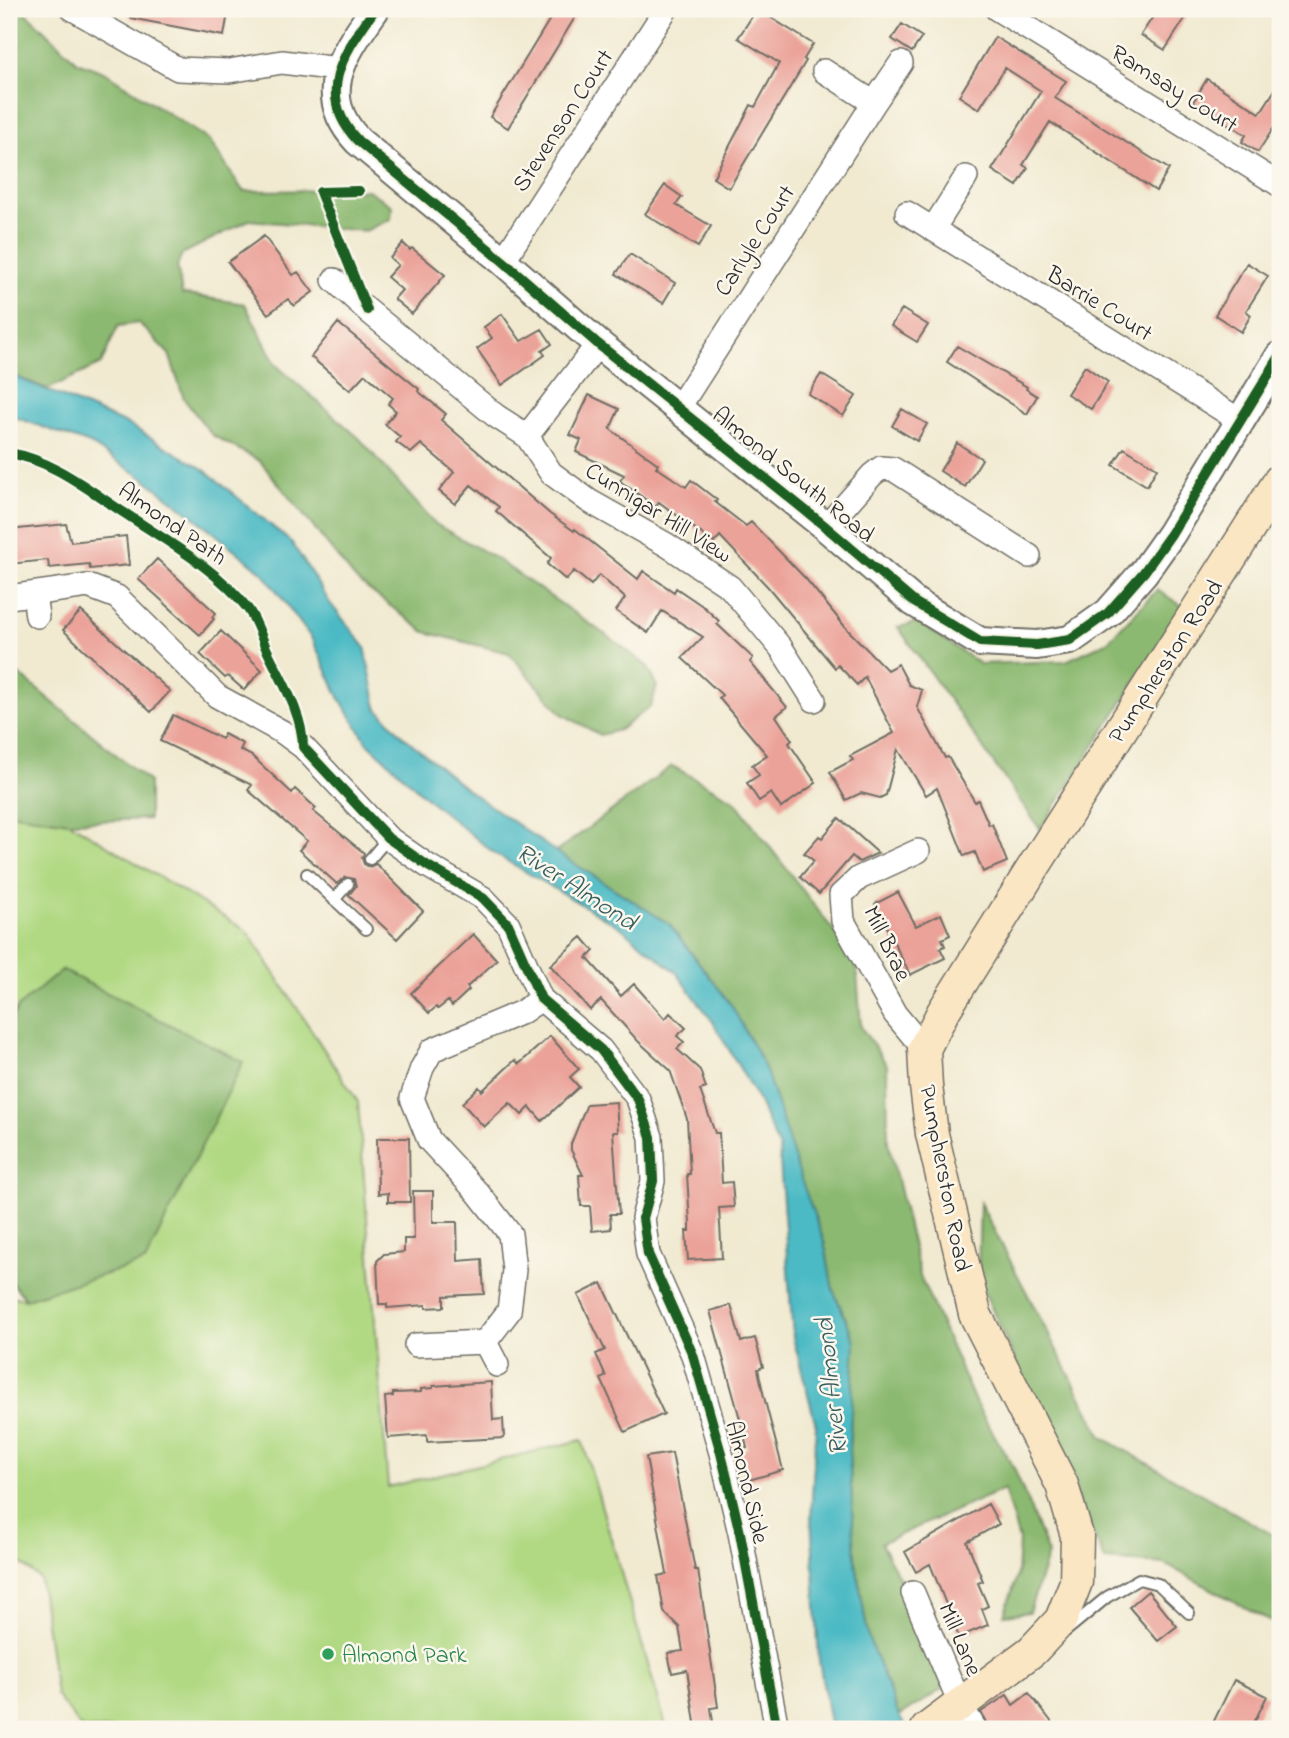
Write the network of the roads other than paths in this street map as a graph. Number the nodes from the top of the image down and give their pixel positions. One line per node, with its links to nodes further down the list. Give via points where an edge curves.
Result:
1 (73, 9): 6 (street, via 178,69 229,71 282,62)
2 (376, 9): 6 (street, Almond South Road)
3 (666, 9): 13 (street, Stevenson Court)
4 (1004, 11): 10 (street, Ramsay Court)
5 (901, 64): 8 (street, Carlyle Court)
6 (338, 69): 13 (street, Almond South Road, via 338,107 345,127)
7 (824, 71): 8 (street)
8 (874, 103): 17 (street, Carlyle Court)
9 (966, 177): 12 (street)
10 (1280, 185)
11 (907, 213): 12 (street, Barrie Court)
12 (933, 229): 18 (street, Barrie Court)
13 (503, 261): 15 (street, Almond South Road)
14 (334, 280): 19 (street, Cunnigar Hill View, via 496,416)
15 (598, 344): 17 (street, Almond South Road); 19 (street)
16 (1280, 356): 18 (street, Almond South Road)
17 (679, 407): 21 (street, Almond South Road)
18 (1240, 421): 21 (street, Almond South Road, via 1144,572 1108,613 1070,640 1037,645 981,642 914,602)
19 (527, 436): 24 (street, Cunnigar Hill View, via 551,473 730,587 781,648)
20 (1280, 480): 33 (main road, Pumpherston Road, via 1016,894)
21 (827, 527): 22 (street, via 872,475 881,468 893,469 995,546)
22 (1028, 556)
23 (9, 597): 25 (street, via 36,605 88,586 117,597 217,696 303,747)
24 (814, 700)
25 (388, 838): 27 (lane); 32 (street, via 483,898 508,924)
26 (918, 851): 33 (street, Mill Brae, via 859,878 841,895 843,921 895,1014)
27 (370, 859)
28 (307, 874): 30 (lane)
29 (348, 884): 30 (lane)
30 (334, 900): 31 (lane)
31 (366, 929)
32 (541, 999): 34 (street, via 522,1012 432,1051 412,1098 429,1140 510,1234 514,1270 509,1311); 42 (street, Almond Side, via 601,1050 638,1099 651,1137 653,1181 643,1218 649,1254 693,1355 721,1453)
33 (924, 1049): 39 (main road, Pumpherston Road, via 932,1134 975,1314 1062,1485 1077,1536 1076,1582 1061,1620)
34 (485, 1342): 35 (street); 36 (street)
35 (416, 1345)
36 (497, 1365)
37 (913, 1593): 40 (street, Mill Lane)
38 (1189, 1613): 39 (lane, via 1158,1584 1139,1579)
39 (1032, 1651): 40 (main road, Pumpherston Road)
40 (968, 1717): 41 (main road, Pumpherston Road)
41 (931, 1727)
42 (777, 1729)

